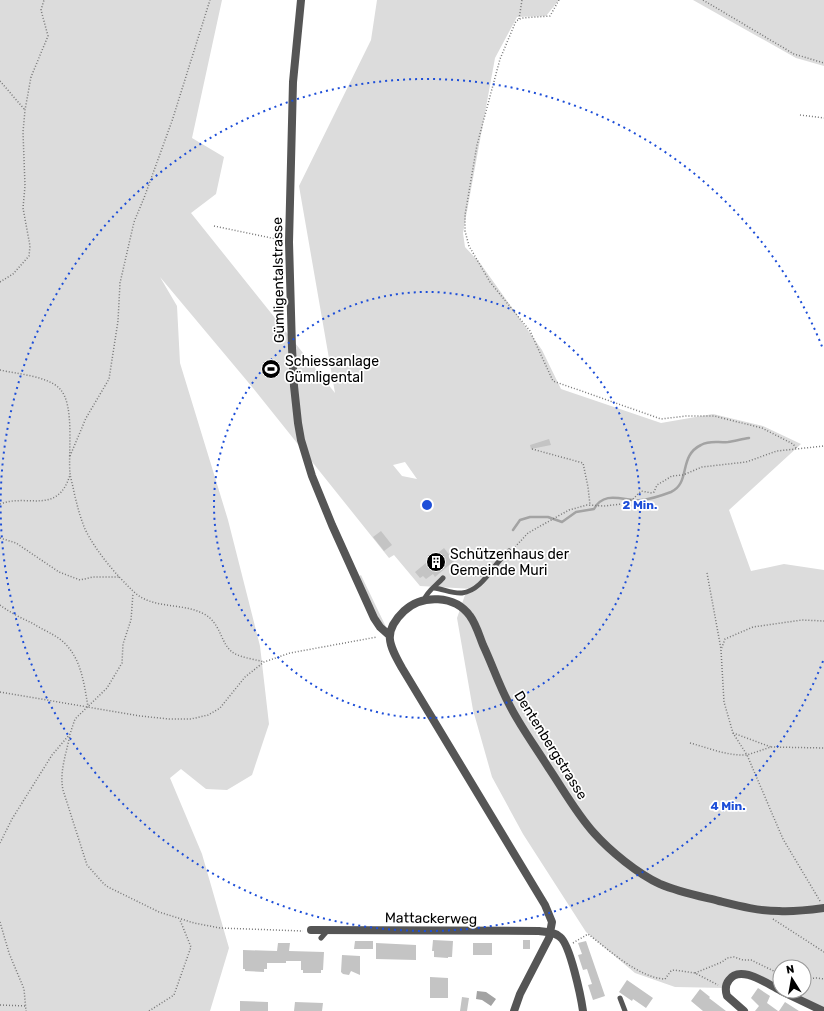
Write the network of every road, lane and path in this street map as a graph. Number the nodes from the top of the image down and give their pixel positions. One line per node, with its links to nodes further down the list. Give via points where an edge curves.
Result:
1 (44, 0): 10 (path, via 41,10 48,36 31,77)
2 (210, 0): 20 (path, via 174,114 134,222 120,283 118,321 109,379 86,418)
3 (301, 0): 14 (street, Gümligentalstrasse, via 293,82)
4 (522, 0): 7 (path)
5 (559, 0): 7 (path, via 550,16)
6 (703, 0): 8 (path, via 794,54)
7 (519, 19): 19 (path, via 509,35 500,59 477,145 465,216 465,231 468,246 490,282 530,331 553,381 661,419 714,416 762,428 793,444)
8 (824, 64)
9 (0, 81): 10 (path)
10 (25, 110): 15 (path, via 25,186 22,208 30,246 29,256 13,274)
11 (800, 115): 12 (path)
12 (824, 118)
13 (214, 226): 14 (path)
14 (289, 242): 34 (street, Gümligentalstrasse, via 294,386 301,440 312,476 335,532 374,618)
15 (0, 282)
16 (0, 370): 20 (path, via 43,379 62,391 68,410)
17 (824, 446): 19 (path)
18 (532, 449): 23 (path, via 583,463)
19 (797, 449): 23 (path, via 777,451 746,462 702,467 683,475 672,476 658,485 654,492 641,491 629,502)
20 (70, 456): 21 (path)
21 (70, 475): 22 (path, via 65,487 53,498 43,502 14,500); 27 (path, via 86,530)
22 (0, 504)
23 (590, 505): 25 (path, via 574,508 547,522 528,533)
24 (0, 538): 27 (path, via 16,543 59,572 80,580)
25 (509, 551): 29 (lane, via 480,583 467,592)
26 (707, 573): 35 (path)
27 (119, 577): 30 (path)
28 (443, 578): 29 (lane)
29 (434, 588): 31 (lane, via 426,594)
30 (133, 592): 36 (path, via 152,602 194,610 206,615 233,653); 38 (path, via 131,620 123,644 122,663 107,688)
31 (424, 600): 34 (street, via 402,613); 46 (street, Dentenbergstrasse, via 452,602 470,616 517,718 585,822 629,865 665,886 745,908 779,912)
32 (0, 605): 38 (path, via 60,639 70,649 77,661)
33 (824, 620): 35 (path, via 802,620 753,627 725,639)
34 (389, 635): 36 (path, via 290,653); 52 (street, via 393,651 402,668 545,905 552,922)
35 (721, 650): 39 (path, via 724,702)
36 (264, 662): 38 (path, via 245,677 220,708 200,718 159,719)
37 (0, 692): 38 (path)
38 (88, 707): 40 (path, via 75,719)
39 (733, 733): 42 (path); 44 (path)
40 (70, 734): 45 (path, via 52,755 12,819); 48 (path, via 61,782 88,865 108,887)
41 (690, 743): 44 (path, via 738,756)
42 (771, 747): 43 (path); 44 (path)
43 (824, 748)
44 (747, 755): 46 (path, via 783,839)
45 (0, 844)
46 (822, 905)
47 (772, 918): 55 (path)
48 (180, 920): 50 (path, via 220,928); 67 (path, via 191,947 182,974 174,995)
49 (0, 922): 65 (path, via 24,989)
50 (311, 930): 51 (street, Mattackerweg)
51 (328, 930): 52 (street, Mattackerweg); 53 (lane)
52 (551, 933): 68 (street); 69 (street, via 564,940 580,988)
53 (321, 938)
54 (577, 941): 57 (path, via 588,934 619,958 657,978 665,979 674,970)
55 (824, 952)
56 (772, 970): 57 (path, via 751,960 734,957)
57 (695, 973): 61 (path)
58 (812, 978): 59 (path)
59 (824, 979)
60 (772, 986): 61 (street, via 745,974 732,977)
61 (726, 988): 71 (street, via 728,998)
62 (620, 998): 70 (lane)
63 (798, 999): 72 (street)
64 (0, 1005): 65 (path)
65 (26, 1006): 66 (path)
66 (26, 1011)
67 (149, 1011)
68 (514, 1011)
69 (583, 1011)
70 (625, 1011)
71 (744, 1011)
72 (823, 1011)

